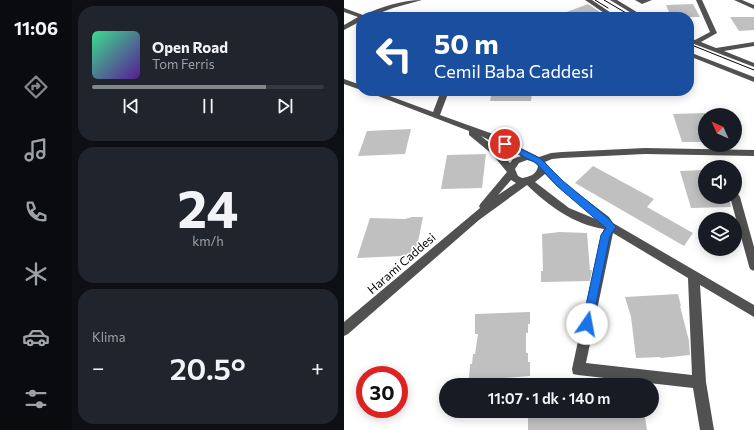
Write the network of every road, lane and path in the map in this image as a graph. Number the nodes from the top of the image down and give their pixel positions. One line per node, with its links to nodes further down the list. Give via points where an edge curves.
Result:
1 (419, 0): 8 (street)
2 (588, 0): 12 (street)
3 (615, 0): 13 (street)
4 (638, 0): 5 (street)
5 (650, 0)
6 (698, 0): 17 (street, via 714,33)
7 (737, 0): 9 (street)
8 (407, 1): 11 (street)
9 (754, 7)
10 (344, 10): 14 (street)
11 (378, 12)
12 (606, 12)
13 (634, 12)
14 (356, 15)
15 (356, 21): 16 (street)
16 (344, 28)
17 (694, 40)
18 (694, 42): 20 (street)
19 (754, 44): 20 (street)
20 (716, 50): 22 (street)
21 (694, 56): 23 (street)
22 (754, 65)
23 (754, 80)
24 (344, 81): 25 (street)
25 (356, 86)
26 (382, 96): 28 (street)
27 (443, 96): 28 (street)
28 (436, 116): 29 (street)
29 (458, 124): 31 (street, via 490,136); 32 (street, via 484,142)
30 (754, 153): 31 (street, via 645,151 562,155)
31 (538, 161): 32 (street, via 527,158 516,161); 33 (street, via 543,169 542,174); 36 (street, via 560,184 605,220)
32 (511, 171): 33 (street, via 520,180); 35 (street)
33 (527, 181): 35 (street); 36 (street, via 567,211 598,225)
34 (737, 204): 37 (street)
35 (475, 217): 40 (street, Harami Caddesi)
36 (610, 227): 38 (street); 41 (street, via 606,235 578,369)
37 (754, 266)
38 (694, 276): 39 (street); 41 (street)
39 (754, 311)
40 (344, 330)
41 (700, 382): 42 (street)
42 (707, 430)

